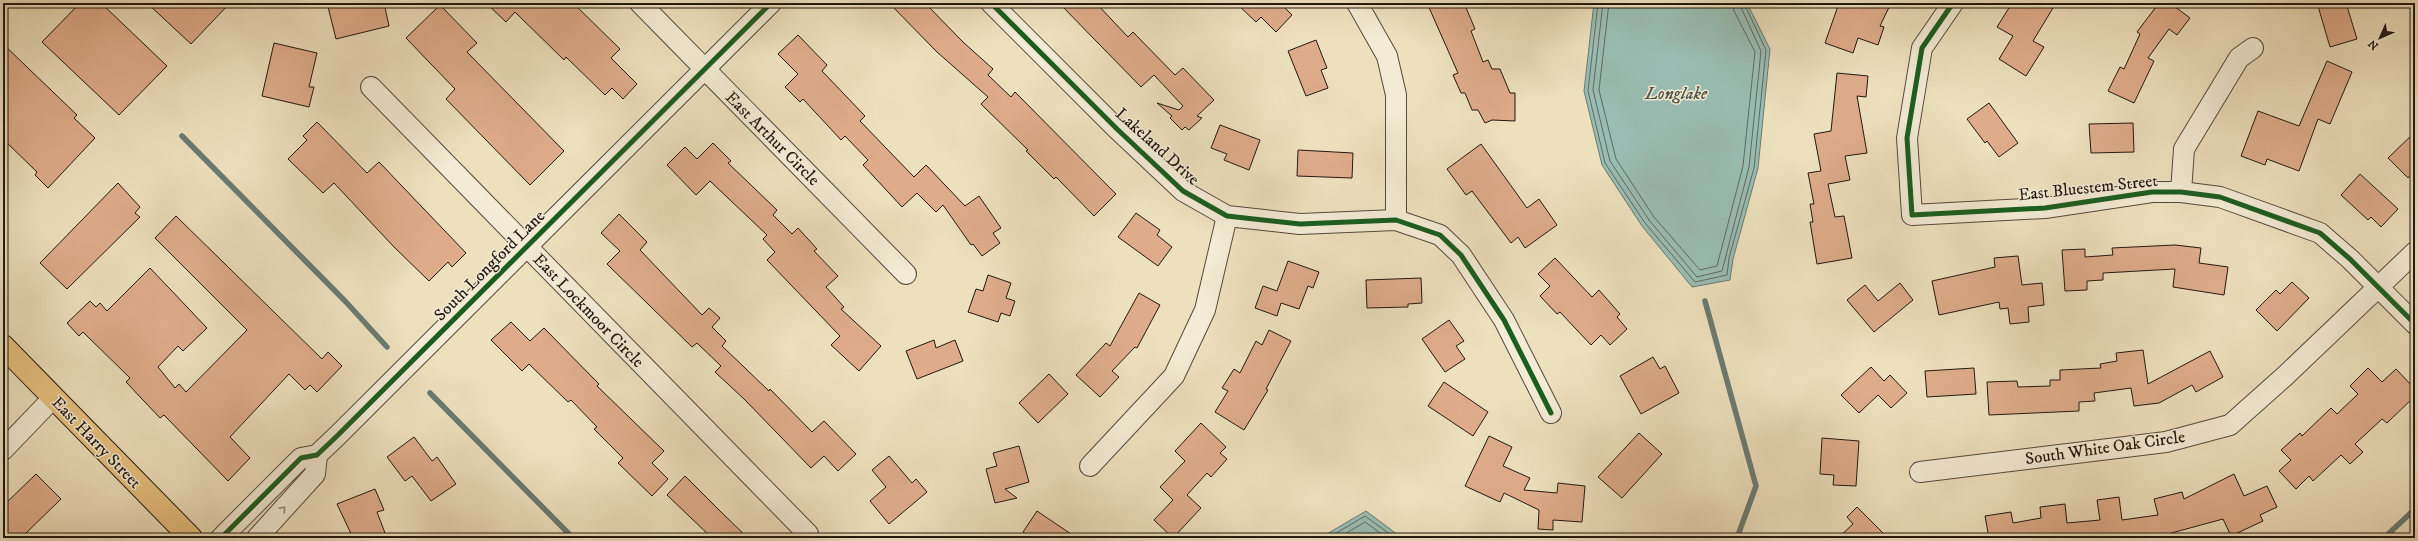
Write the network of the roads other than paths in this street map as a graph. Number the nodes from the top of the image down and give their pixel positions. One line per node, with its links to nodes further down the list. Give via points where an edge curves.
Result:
1 (640, 3): 7 (street, East Arthur Circle)
2 (771, 3): 7 (street, South Longford Lane)
3 (991, 3): 10 (street, Lakeland Drive, via 1116,129 1183,191)
4 (1357, 3): 11 (street, via 1387,56 1396,95)
5 (1953, 3): 9 (street, East Bluestem Street, via 1922,48 1907,138 1912,215 2045,208 2152,192)
6 (2252, 48): 9 (street, via 2239,58 2184,149)
7 (704, 69): 12 (street, South Longford Lane); 14 (street, East Arthur Circle)
8 (371, 87): 12 (street, East Lockmoor Circle)
9 (2181, 192): 15 (street, East Bluestem Street, via 2220,197 2320,234)
10 (1227, 216): 11 (street, Lakeland Drive, via 1300,224); 22 (street, via 1205,310 1174,376)
11 (1396, 220): 19 (street, via 1440,235 1461,256 1504,320)
12 (527, 247): 21 (street, South Longford Lane); 24 (street, East Lockmoor Circle)
13 (2415, 252): 15 (street, South White Oak Circle)
14 (906, 274)
15 (2379, 287): 16 (street, East Bluestem Street); 23 (street, South White Oak Circle, via 2230,425 2166,442)
16 (2415, 324)
17 (3, 346): 18 (main road, East Harry Street)
18 (54, 398): 20 (street); 25 (main road, East Harry Street)
19 (1551, 413)
20 (3, 450)
21 (317, 455): 26 (street, South Longford Lane, via 301,458); 27 (street, one-way to 21, via 315,474)
22 (1090, 466)
23 (1920, 472)
24 (808, 534)
25 (191, 538)
26 (221, 538)
27 (257, 538)

